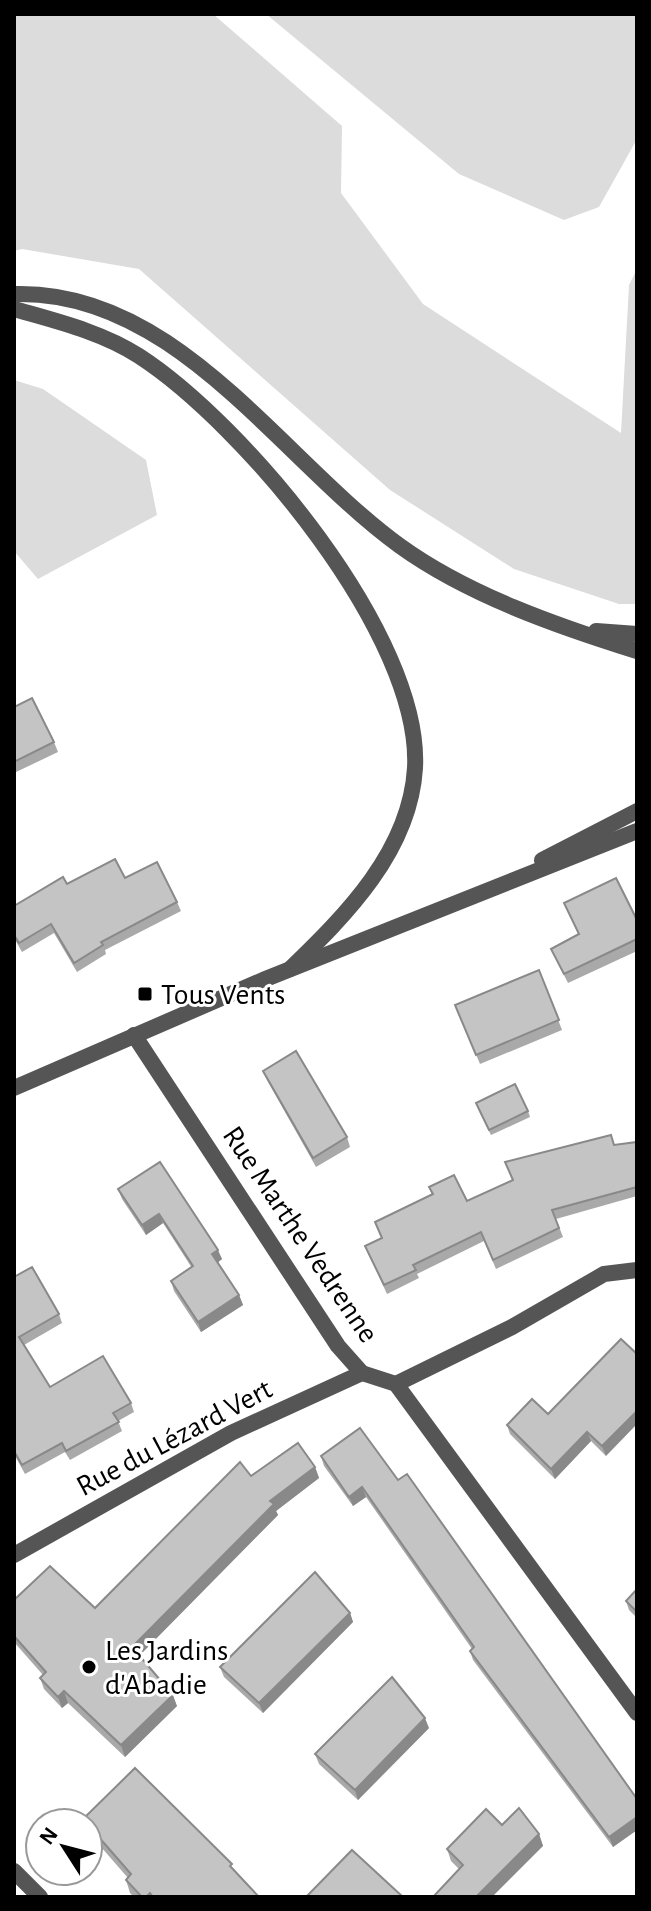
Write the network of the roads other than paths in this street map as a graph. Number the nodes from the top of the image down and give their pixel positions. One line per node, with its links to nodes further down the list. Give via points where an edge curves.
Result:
1 (14, 294): 3 (street, via 71,300 118,313 153,331 399,545 475,590)
2 (14, 309): 9 (street, via 103,338 137,355 204,411 244,449 333,554 388,658 411,723 415,768 404,819 341,920)
3 (579, 630): 4 (street); 5 (street)
4 (637, 634)
5 (637, 651)
6 (637, 811): 8 (street)
7 (637, 831): 8 (street)
8 (448, 909): 9 (street)
9 (287, 972): 10 (street)
10 (134, 1035): 11 (street); 13 (street, Rue Marthe Vedrenne, via 338,1346)
11 (14, 1088)
12 (637, 1270): 14 (street, via 604,1274)
13 (362, 1373): 14 (street, Rue Marthe Vedrenne); 15 (street, Rue du Lézard Vert, via 231,1433)
14 (396, 1384): 16 (street)
15 (14, 1555)
16 (637, 1713)
17 (14, 1871): 18 (street)
18 (40, 1897)

